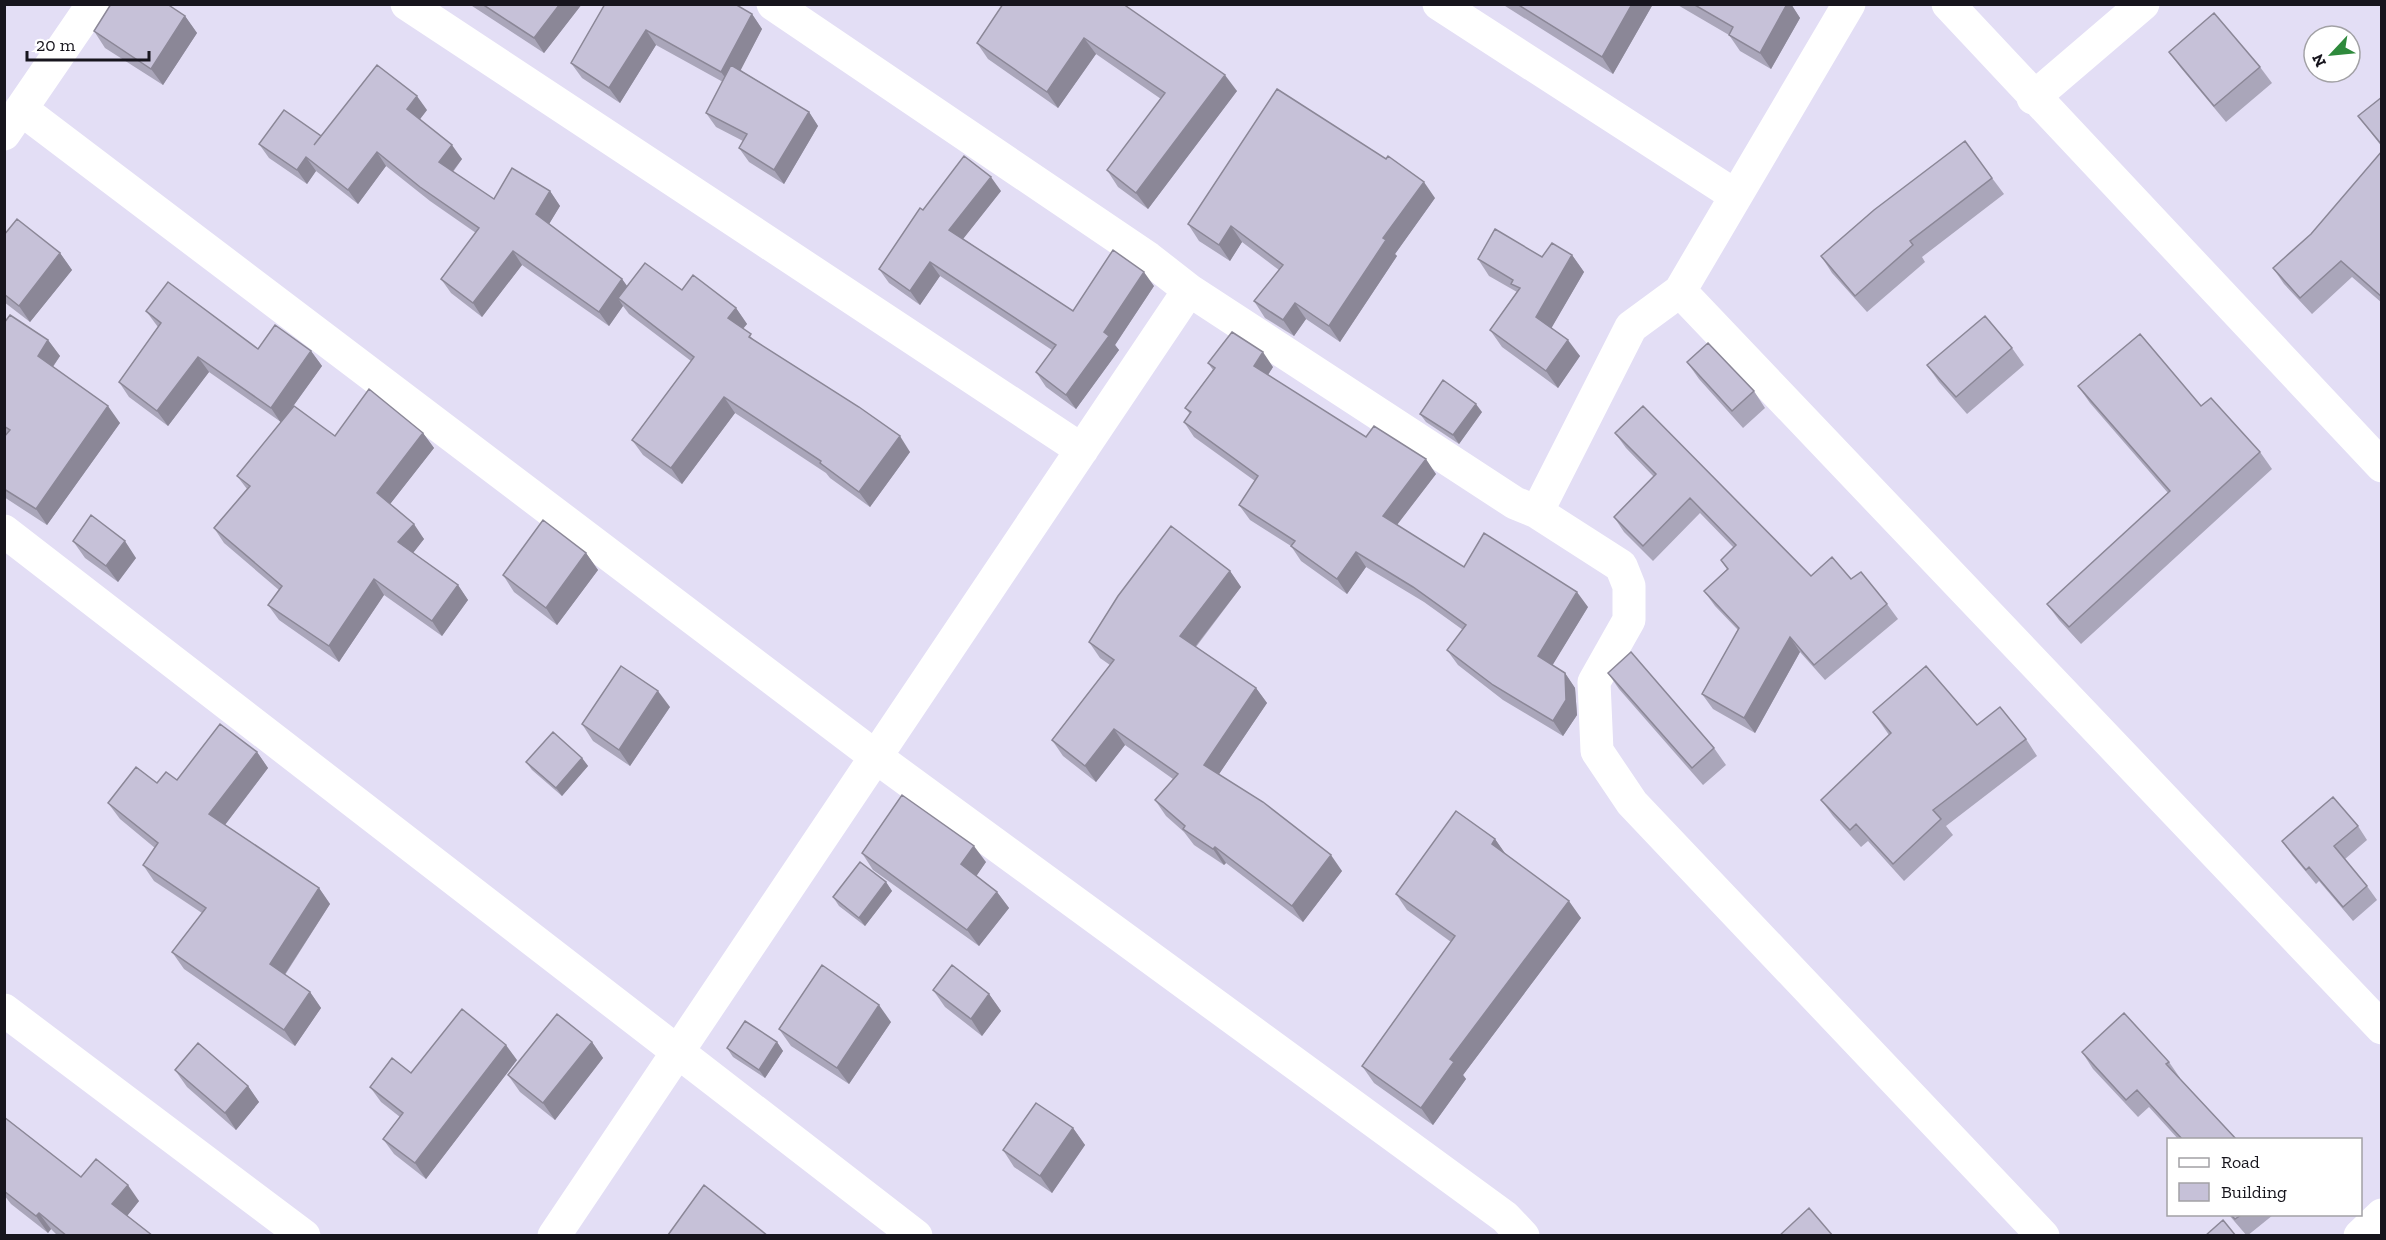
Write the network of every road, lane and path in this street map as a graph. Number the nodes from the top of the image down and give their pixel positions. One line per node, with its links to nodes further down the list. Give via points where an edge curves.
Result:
1 (407, 4): 13 (street)
2 (773, 4): 11 (street, via 1148,258)
3 (1439, 4): 10 (street)
4 (1850, 4): 10 (street)
5 (1948, 4): 8 (street)
6 (2143, 4): 8 (street)
7 (91, 5): 9 (street)
8 (2033, 98): 14 (street)
9 (13, 121): 17 (street)
10 (1736, 196): 12 (street)
11 (1189, 290): 13 (street); 15 (street, via 1515,503)
12 (1680, 291): 15 (street, via 1631,327); 19 (street)
13 (1082, 450): 17 (street)
14 (2382, 466)
15 (1538, 512): 26 (street, via 1621,566 1629,586 1629,620 1594,682 1597,751 1632,803)
16 (4, 531): 20 (street)
17 (876, 757): 20 (street); 25 (street, via 1505,1217)
18 (4, 1010): 22 (street)
19 (2382, 1028)
20 (678, 1051): 23 (street); 24 (street)
21 (2382, 1215): 27 (street)
22 (304, 1236)
23 (554, 1236)
24 (916, 1236)
25 (1523, 1236)
26 (2043, 1236)
27 (2360, 1236)

